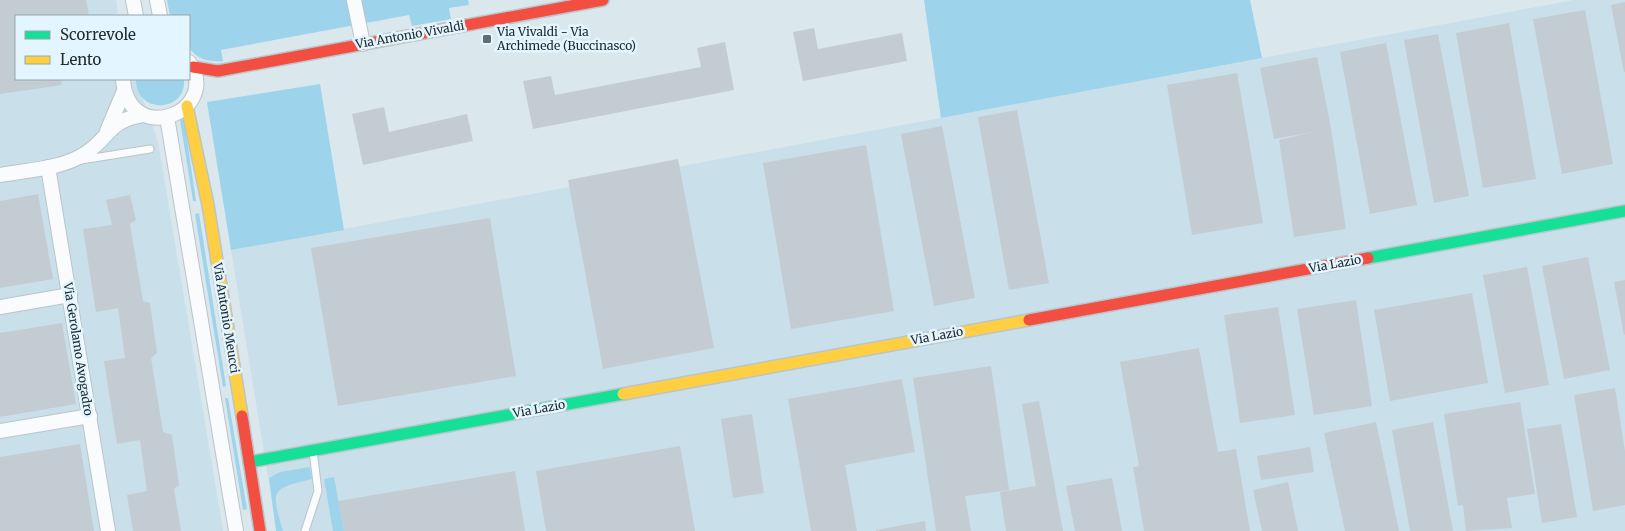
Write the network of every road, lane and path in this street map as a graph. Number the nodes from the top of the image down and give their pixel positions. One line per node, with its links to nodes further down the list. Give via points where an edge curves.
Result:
1 (133, 0): 5 (street)
2 (157, 0): 6 (street)
3 (354, 0): 7 (street)
4 (603, 0): 7 (street, Via Antonio Vivaldi)
5 (136, 15)
6 (160, 15)
7 (363, 44): 9 (street, Via Antonio Vivaldi)
8 (191, 64): 9 (street, Via Antonio Vivaldi); 10 (street)
9 (218, 71): 10 (street, Via Antonio Vivaldi)
10 (196, 82): 12 (street)
11 (124, 85): 13 (street, via 129,101); 15 (street)
12 (187, 106): 14 (street); 26 (street, Via Antonio Meucci, via 208,205)
13 (143, 115): 14 (street); 15 (street, via 131,117)
14 (167, 117): 28 (street, Via Antonio Meucci)
15 (107, 131): 17 (street, via 88,152)
16 (150, 149): 17 (lane)
17 (71, 161): 18 (street)
18 (48, 167): 19 (street); 21 (street, Via Gerolamo Avogadro)
19 (0, 175)
20 (1625, 211): 25 (street, Via Lazio)
21 (70, 296): 22 (street); 23 (street, Via Gerolamo Avogadro)
22 (0, 307)
23 (90, 416): 24 (street); 27 (street, Via Gerolamo Avogadro)
24 (0, 431)
25 (313, 450): 26 (street, Via Lazio); 30 (lane, via 318,491)
26 (249, 462): 29 (street, Via Antonio Meucci)
27 (108, 531)
28 (236, 531)
29 (260, 531)
30 (305, 531)

